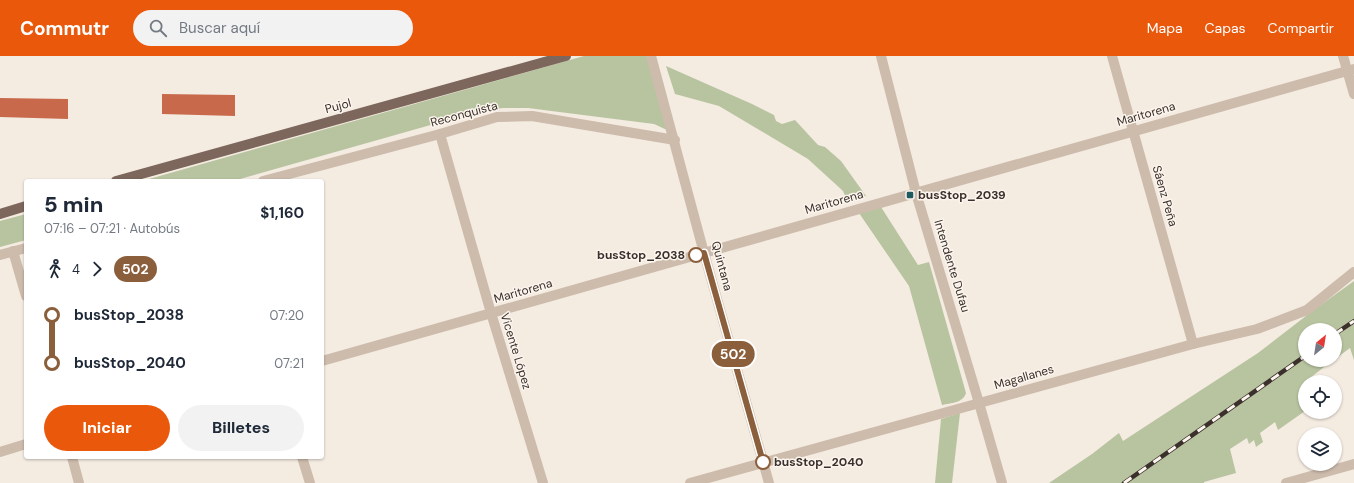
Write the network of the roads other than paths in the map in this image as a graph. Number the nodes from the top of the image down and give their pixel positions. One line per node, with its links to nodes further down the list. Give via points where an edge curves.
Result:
1 (566, 56): 11 (main road, Pujol)
2 (651, 56): 10 (street, Quintana)
3 (881, 56): 13 (street, Intendente Dufau)
4 (1112, 56): 8 (street, Sáenz Peña)
5 (1343, 56): 6 (street)
6 (1351, 70): 7 (street); 8 (street, Maritorena)
7 (1354, 94)
8 (1133, 132): 13 (street, Maritorena); 23 (street, Sáenz Peña)
9 (440, 134): 10 (street, Reconquista, via 498,117 532,116); 12 (street, Reconquista); 22 (street, Vicente López)
10 (675, 140): 18 (street, Quintana)
11 (123, 179)
12 (271, 179)
13 (916, 193): 18 (street, Maritorena); 25 (street, Intendente Dufau)
14 (24, 207): 15 (main road)
15 (0, 214)
16 (24, 248): 17 (street)
17 (13, 251): 19 (street); 21 (street)
18 (704, 253): 22 (street, Maritorena); 30 (street, Quintana)
19 (0, 255)
20 (1354, 272): 23 (street, Magallanes, via 1307,310 1257,329)
21 (24, 289)
22 (491, 313): 24 (street, Maritorena); 34 (street, Vicente López)
23 (1193, 344): 25 (street, Magallanes)
24 (324, 360)
25 (979, 403): 30 (street, Magallanes); 37 (street, Intendente Dufau)
26 (24, 445): 27 (street)
27 (0, 452)
28 (73, 459): 32 (street)
29 (303, 459): 33 (street)
30 (763, 462): 35 (street, Magallanes); 36 (street, Quintana)
31 (1354, 464): 38 (street)
32 (79, 483)
33 (310, 483)
34 (543, 483)
35 (690, 483)
36 (769, 483)
37 (1002, 483)
38 (1286, 483)

